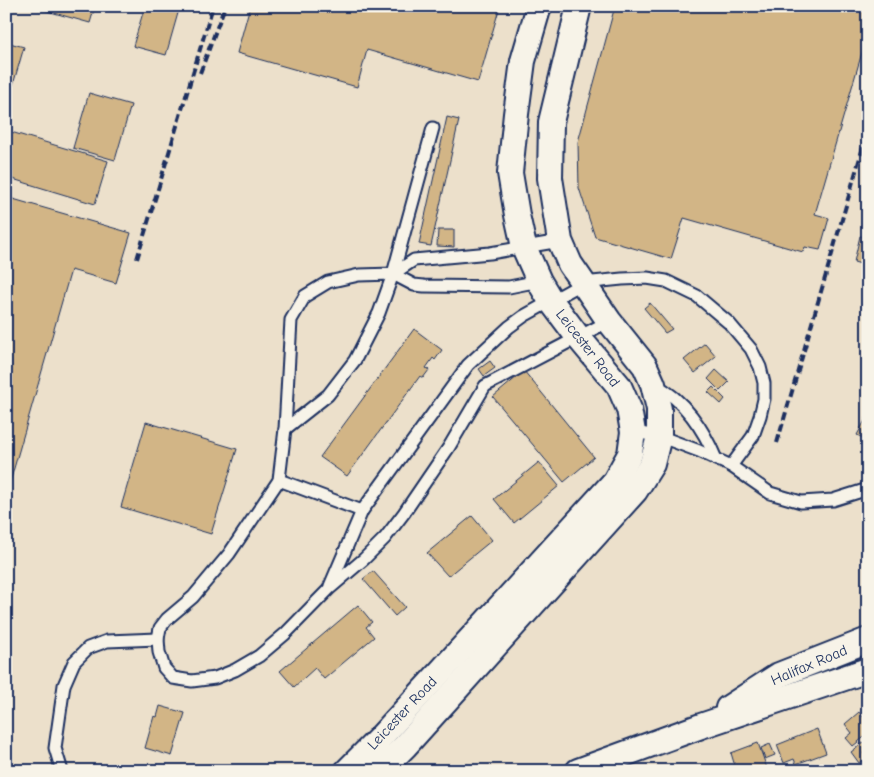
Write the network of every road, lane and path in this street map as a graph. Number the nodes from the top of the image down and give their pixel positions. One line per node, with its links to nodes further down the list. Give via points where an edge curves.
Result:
1 (539, 6): 3 (street, Leicester Road, via 523,62)
2 (579, 6): 4 (street, Leicester Road)
3 (516, 114): 4 (street); 7 (street, Leicester Road, via 510,173)
4 (551, 122): 6 (street, Leicester Road, via 550,178)
5 (433, 128): 8 (lane)
6 (560, 241): 7 (lane); 9 (street, Leicester Road, via 570,264)
7 (524, 247): 8 (lane, via 414,260); 10 (street, Leicester Road)
8 (393, 274): 10 (lane, via 414,285); 14 (lane, via 379,313 355,360 328,395); 14 (lane, via 359,274 328,282 305,296 291,320)
9 (584, 283): 10 (lane); 11 (street, Leicester Road); 18 (lane, via 647,278 666,281 697,296 729,323 751,349 762,376 764,398 753,436)
10 (545, 291): 12 (street, Leicester Road); 21 (lane, via 524,316 468,365)
11 (609, 320): 12 (lane); 13 (street, Leicester Road, via 645,366)
12 (578, 337): 15 (street, Leicester Road, via 619,386 629,409); 22 (lane, via 485,386 450,447 404,513 364,559)
13 (653, 384): 16 (street, Leicester Road, via 659,408); 17 (lane, via 681,403 707,438)
14 (285, 429): 19 (lane)
15 (633, 432): 16 (lane); 28 (street, Leicester Road, via 630,454 615,481)
16 (659, 436): 17 (lane); 29 (street, Leicester Road, via 652,464 635,491)
17 (716, 459): 18 (lane)
18 (731, 466): 20 (lane, via 770,493 801,502 833,500)
19 (279, 480): 21 (lane); 23 (lane, via 229,554 160,628)
20 (868, 489)
21 (362, 511): 22 (lane)
22 (330, 588): 23 (lane, via 285,634 258,656 215,678 192,681 174,678 164,668)
23 (158, 639): 27 (lane, via 107,641 88,648 74,662 64,685 55,748)
24 (868, 640): 26 (street, Halifax Road, via 779,675)
25 (868, 670): 26 (street, Halifax Road)
26 (701, 726): 30 (street, Halifax Road)
27 (62, 771)
28 (347, 771)
29 (380, 771)
30 (578, 771)

